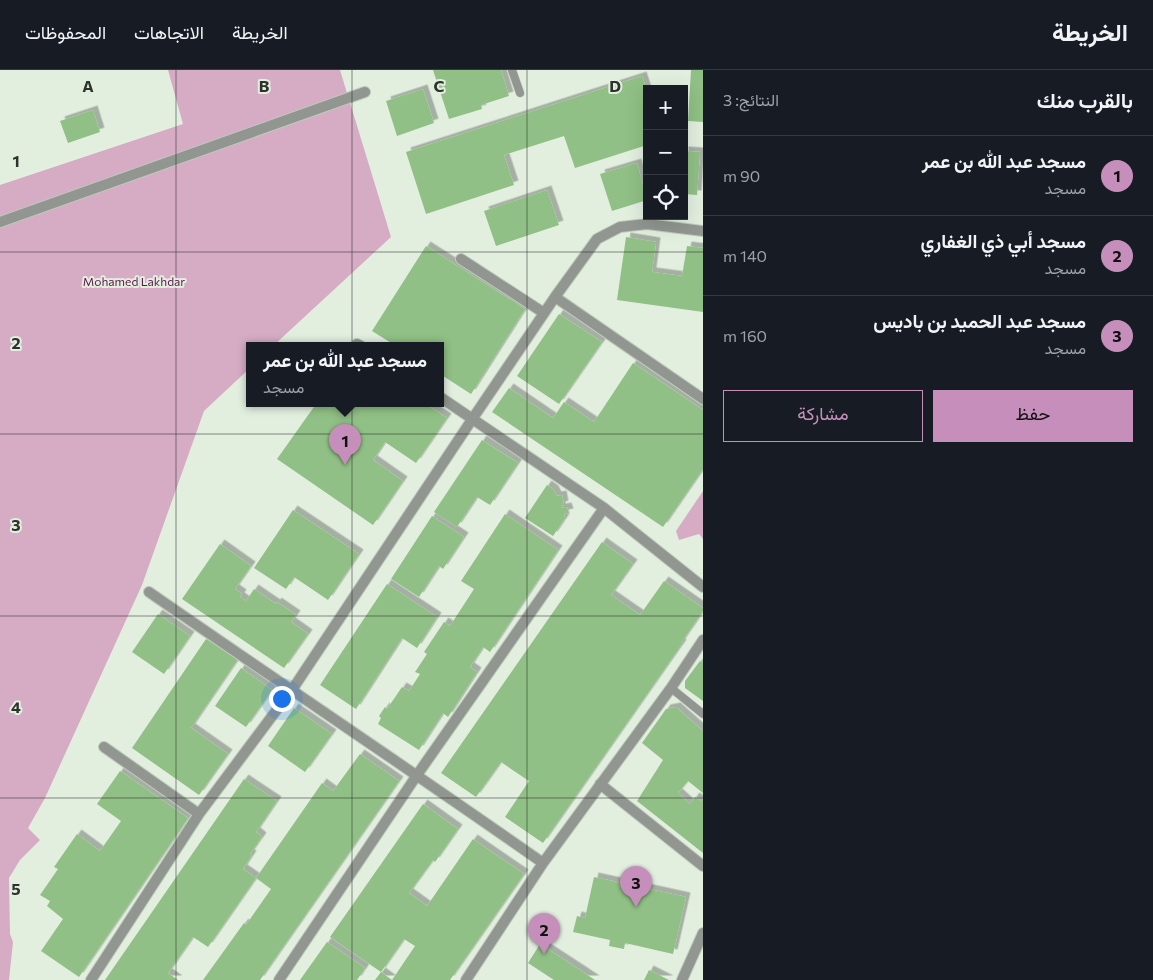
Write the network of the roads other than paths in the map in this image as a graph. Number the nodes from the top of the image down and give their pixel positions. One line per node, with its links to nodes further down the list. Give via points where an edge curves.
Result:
1 (512, 70): 3 (lane)
2 (365, 92): 4 (street)
3 (520, 93)
4 (0, 222)
5 (703, 231): 7 (street, via 647,224 620,228 597,239)
6 (461, 260): 8 (street)
7 (555, 297): 8 (street); 9 (street)
8 (544, 313): 11 (street)
9 (703, 399)
10 (444, 400): 11 (street)
11 (473, 418): 12 (street); 17 (street)
12 (604, 508): 13 (street); 20 (street)
13 (703, 587)
14 (149, 592): 17 (street)
15 (703, 640): 16 (street)
16 (671, 688): 18 (lane); 21 (street)
17 (291, 691): 20 (street); 22 (street)
18 (703, 714)
19 (104, 747): 22 (street)
20 (418, 775): 23 (street); 27 (street)
21 (600, 784): 23 (street); 24 (street)
22 (199, 814): 26 (street)
23 (543, 863): 28 (street)
24 (703, 866)
25 (703, 933): 29 (street)
26 (91, 980)
27 (279, 980)
28 (466, 980)
29 (682, 980)

